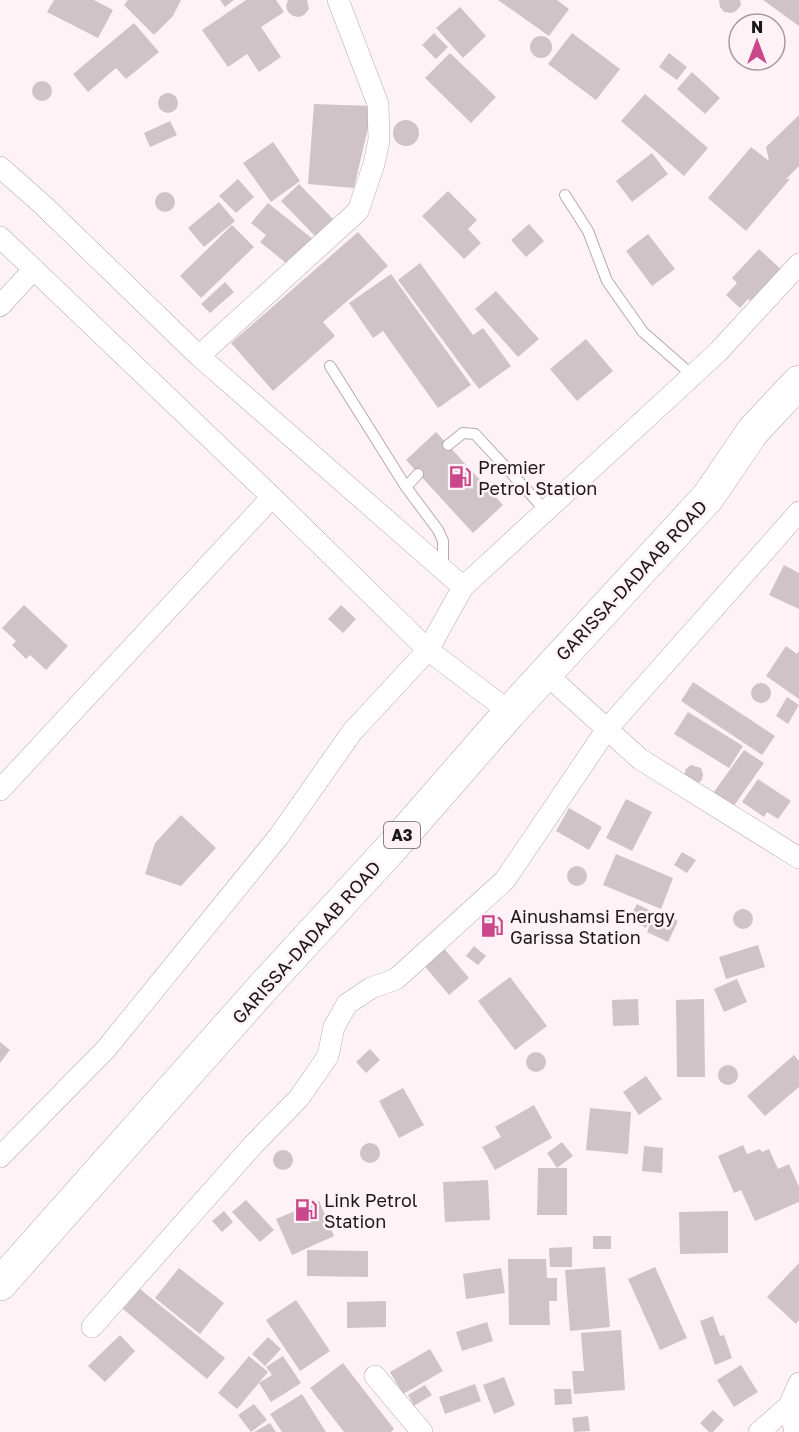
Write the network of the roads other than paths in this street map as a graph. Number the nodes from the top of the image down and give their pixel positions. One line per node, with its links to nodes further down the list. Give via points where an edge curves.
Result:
1 (338, 0): 8 (street, via 378,105 379,140 358,210)
2 (0, 167): 8 (street)
3 (565, 195): 11 (lane, via 588,231 607,281 643,332)
4 (0, 237): 6 (street)
5 (799, 264): 11 (street)
6 (34, 269): 7 (street); 17 (street)
7 (0, 306)
8 (199, 356): 20 (street)
9 (330, 366): 16 (lane)
10 (799, 367): 13 (street)
11 (692, 375): 18 (street)
12 (799, 382): 13 (highway, GARISSA-DADAAB ROAD / A3)
13 (753, 431): 23 (highway, GARISSA-DADAAB ROAD / A3, via 708,497)
14 (448, 445): 18 (lane, via 463,434 475,434)
15 (418, 474): 16 (lane)
16 (406, 487): 20 (lane, via 443,541)
17 (272, 497): 22 (street); 26 (street)
18 (546, 511): 21 (street)
19 (799, 512): 25 (street)
20 (443, 570): 21 (street)
21 (464, 587): 22 (street)
22 (428, 650): 24 (street); 28 (street, via 352,732 279,836 106,1049)
23 (545, 674): 24 (highway, GARISSA-DADAAB ROAD / A3); 25 (street)
24 (510, 712): 29 (highway, GARISSA-DADAAB ROAD / A3)
25 (608, 729): 27 (street, via 640,759); 30 (street, via 505,880 396,978 347,1004 334,1027 328,1056 299,1098)
26 (0, 790)
27 (799, 858)
28 (0, 1157)
29 (0, 1284)
30 (92, 1327)
31 (375, 1376): 34 (street)
32 (799, 1383): 33 (street)
33 (789, 1406): 35 (street); 36 (street)
34 (422, 1432)
35 (759, 1432)
36 (795, 1432)

